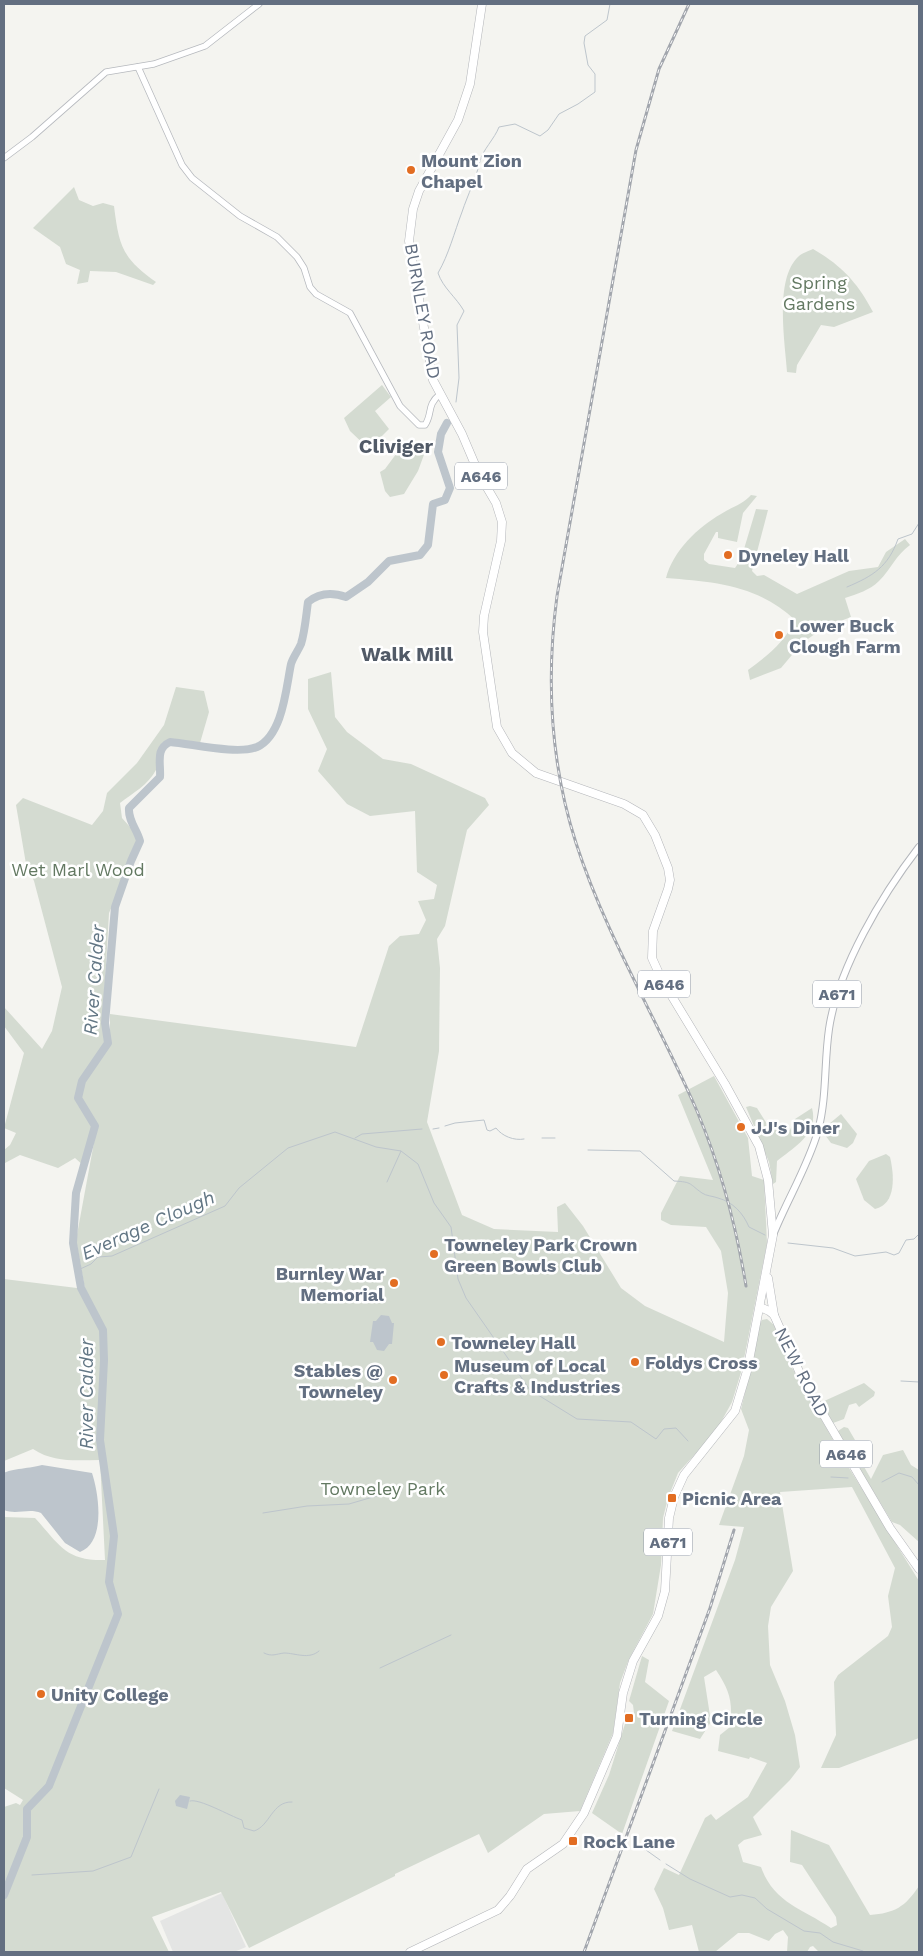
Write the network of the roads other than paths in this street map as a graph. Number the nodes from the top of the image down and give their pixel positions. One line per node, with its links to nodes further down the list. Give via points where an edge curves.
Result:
1 (260, 4): 3 (street, via 205,46)
2 (482, 4): 5 (highway, BURNLEY ROAD / A646, via 474,67 458,120 419,191 410,226 409,241 433,380)
3 (138, 67): 4 (street, via 117,69 102,75); 5 (street, via 182,165 192,178 240,216 277,237 297,257 316,294 350,314 400,406 420,426 425,425 431,402)
4 (4, 158)
5 (440, 394): 7 (highway, BURNLEY ROAD / A646, via 496,503 502,522 483,632 497,727 512,753 536,773 624,804 643,815 655,835 670,880 653,931 652,958 759,1146 768,1180)
6 (919, 847): 7 (main road, A671, via 866,931 842,979 829,1029 823,1108 817,1132)
7 (773, 1235): 8 (highway, BURNLEY ROAD)
8 (767, 1271): 9 (highway, BURNLEY ROAD); 10 (highway)
9 (760, 1307): 10 (highway, NEW ROAD); 12 (highway, A671, via 735,1411 684,1475 674,1497 665,1591 658,1616 633,1661 623,1693 617,1736 584,1813 563,1844 524,1873 498,1910)
10 (774, 1316): 11 (highway, NEW ROAD / A646, via 802,1378 890,1528)
11 (919, 1569)
12 (410, 1952)

